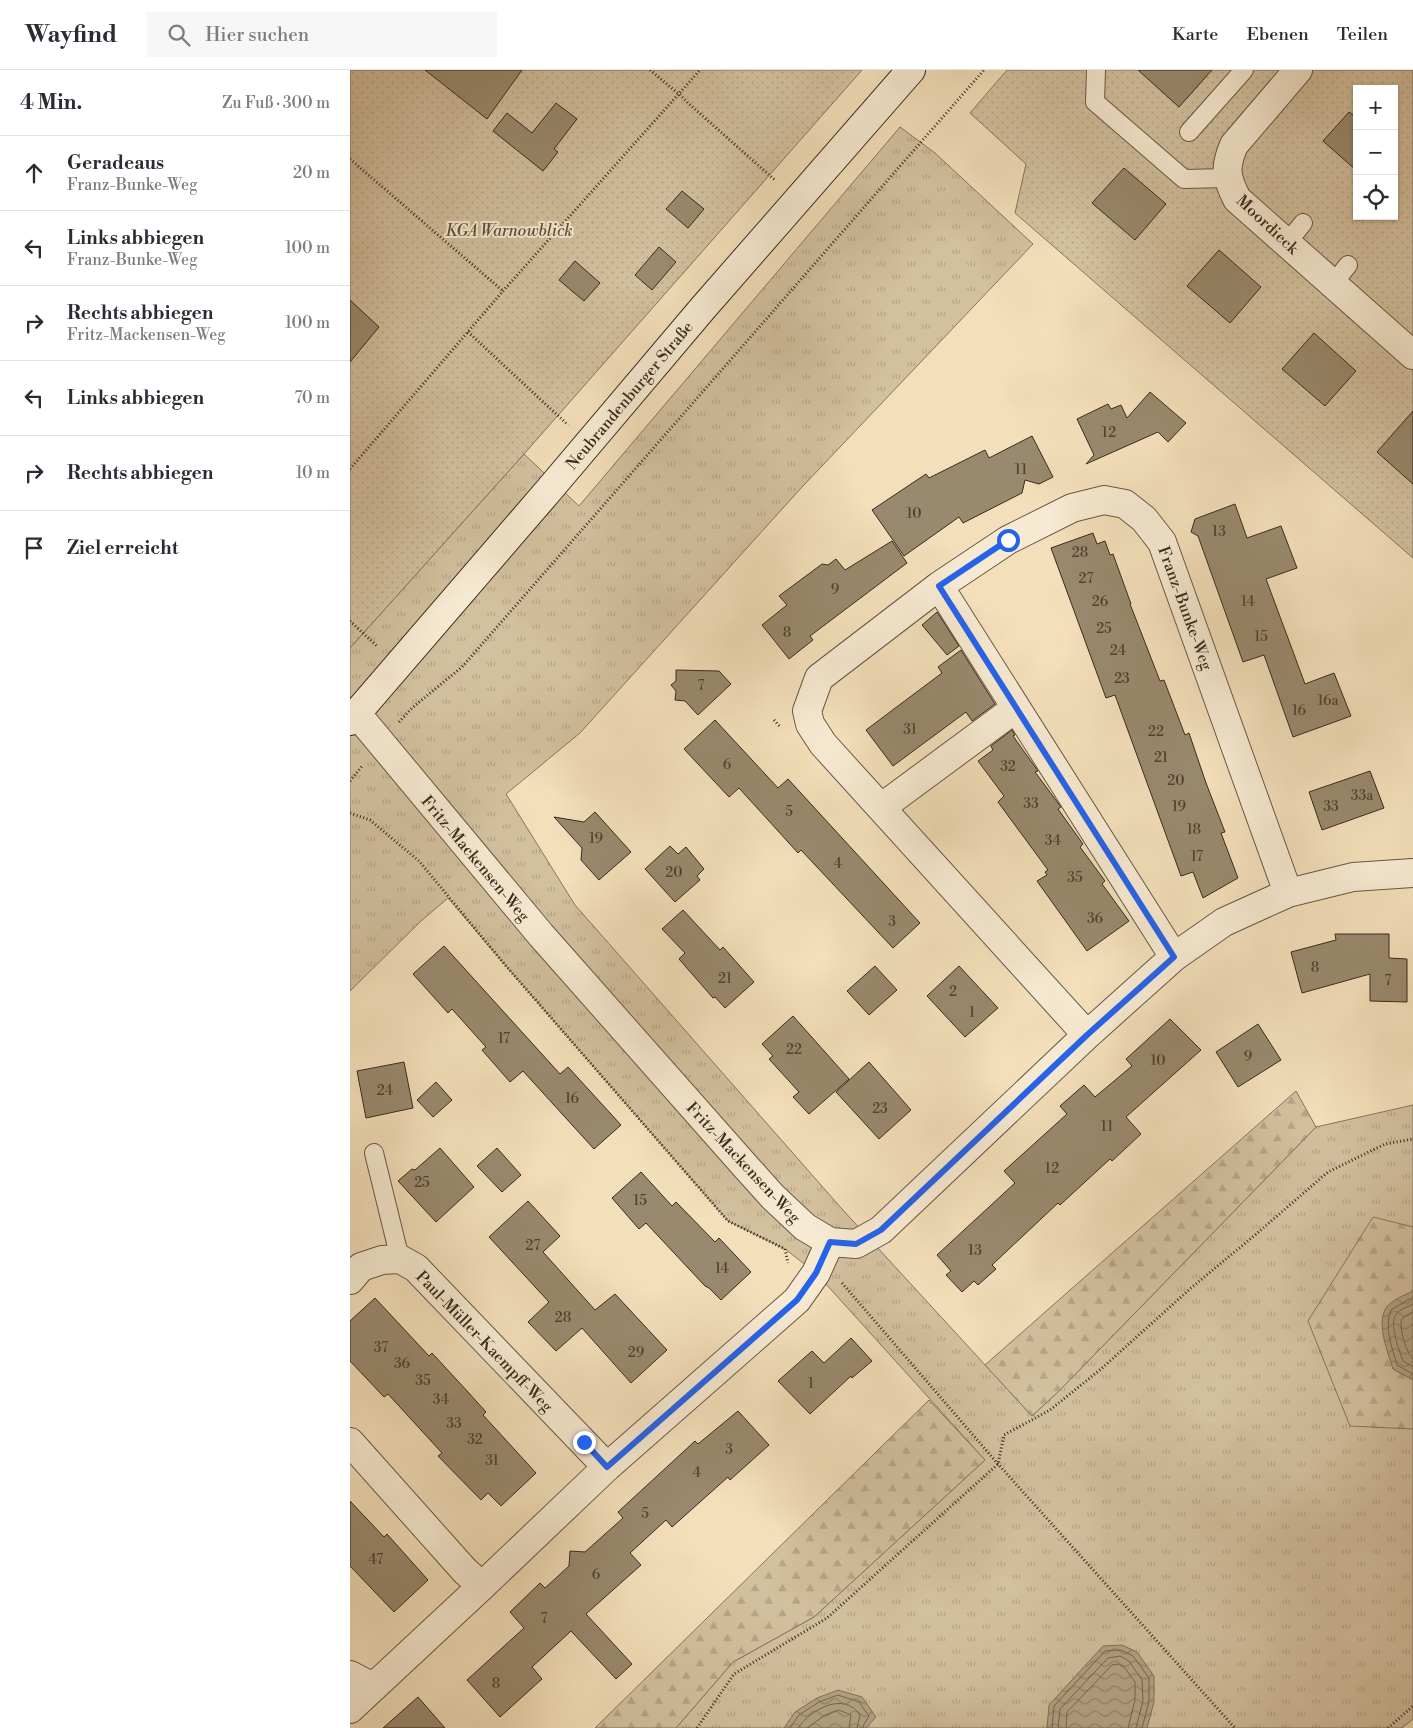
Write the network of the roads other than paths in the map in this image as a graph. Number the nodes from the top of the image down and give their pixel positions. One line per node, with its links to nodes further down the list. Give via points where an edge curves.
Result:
1 (911, 70): 10 (street, Neubrandenburger Straße)
2 (1096, 70): 6 (lane, via 1095,102 1184,179)
3 (1244, 70): 5 (lane)
4 (1298, 70): 6 (street, Moordieck, via 1234,145 1228,159)
5 (1189, 132)
6 (1228, 178): 7 (street, Moordieck, via 1237,199 1295,233 1340,274)
7 (1413, 355)
8 (939, 586): 9 (street); 11 (street, Franz-Bunke-Weg, via 819,678 807,711 817,736); 13 (street, Franz-Bunke-Weg, via 1008,540 1072,508 1104,500 1125,504 1144,519 1162,542)
9 (1016, 708): 11 (street); 14 (street)
10 (353, 718): 17 (street, Fritz-Mackensen-Weg, via 739,1160 798,1221)
11 (882, 807): 15 (street, Franz-Bunke-Weg)
12 (1413, 873): 13 (street, Fritz-Mackensen-Weg, via 1353,877)
13 (1288, 894): 14 (street, Fritz-Mackensen-Weg, via 1224,922)
14 (1174, 957): 15 (street, Fritz-Mackensen-Weg)
15 (1087, 1035): 17 (street, Fritz-Mackensen-Weg, via 881,1230 856,1244)
16 (374, 1153): 18 (lane)
17 (830, 1242): 21 (street, via 816,1273 797,1300)
18 (400, 1259): 19 (street, Paul-Müller-Kaempff-Weg, via 382,1260 362,1267); 21 (street, Paul-Müller-Kaempff-Weg, via 416,1268)
19 (350, 1280)
20 (350, 1442): 22 (street)
21 (607, 1467): 22 (street)
22 (482, 1586): 23 (street)
23 (361, 1681): 24 (street)
24 (350, 1709)

